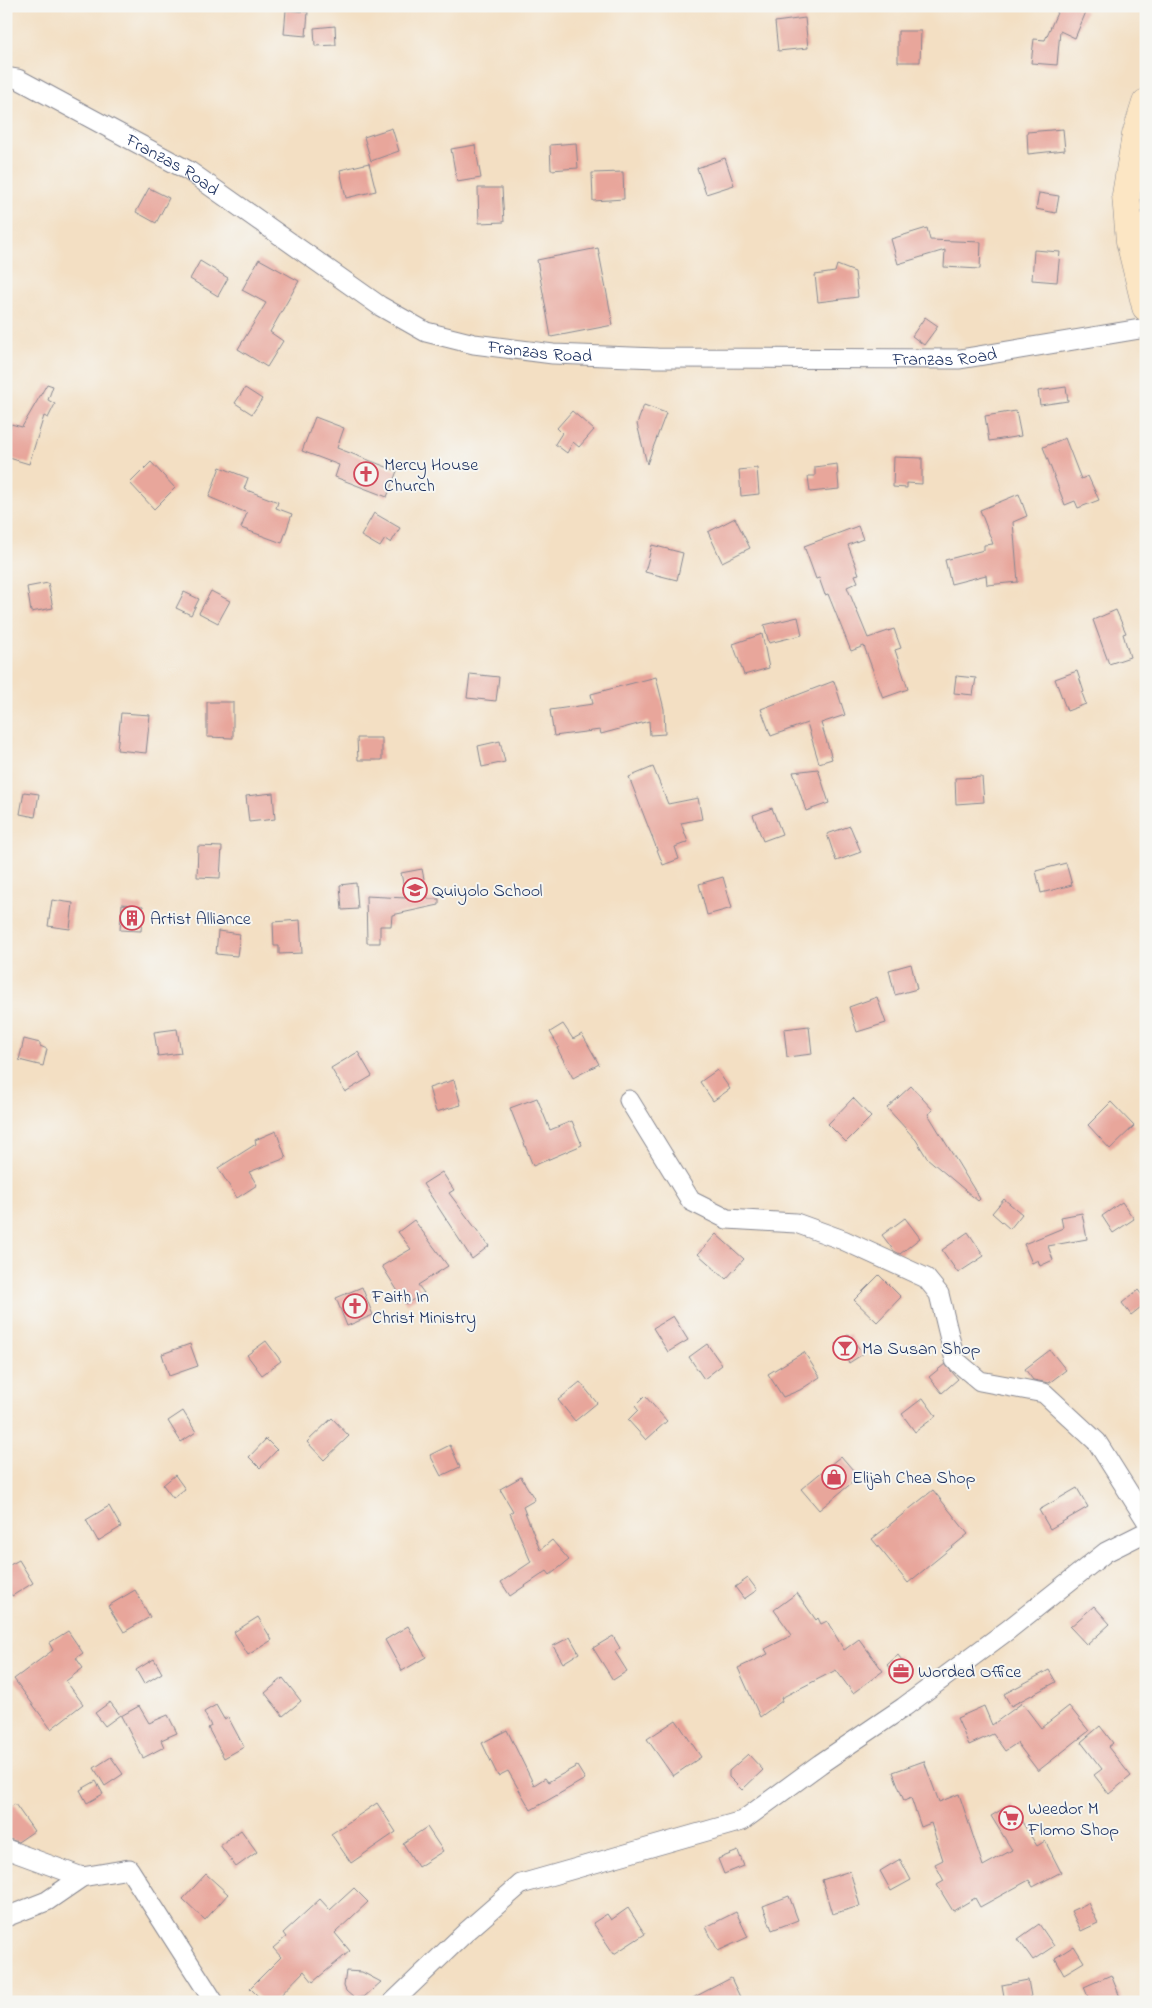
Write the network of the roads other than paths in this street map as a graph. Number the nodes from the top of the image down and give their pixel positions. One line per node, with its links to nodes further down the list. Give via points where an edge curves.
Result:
1 (6, 76): 4 (street, Franzas Road, via 18,79 190,171 380,306 426,332 474,344 553,354 657,358 960,358)
2 (1146, 103): 3 (street, via 1136,135 1126,195 1130,241)
3 (1146, 307)
4 (1146, 328)
5 (629, 1100): 6 (street, via 691,1201 727,1218 796,1223 843,1240 926,1278 939,1294 955,1360 980,1381 1044,1393 1097,1442)
6 (1146, 1520)
7 (1146, 1532): 12 (street, via 1106,1552 912,1701 742,1821 520,1884)
8 (6, 1849): 9 (street)
9 (82, 1877): 10 (street, via 47,1901); 11 (street, via 129,1869)
10 (6, 1916)
11 (214, 2002)
12 (393, 2002)

